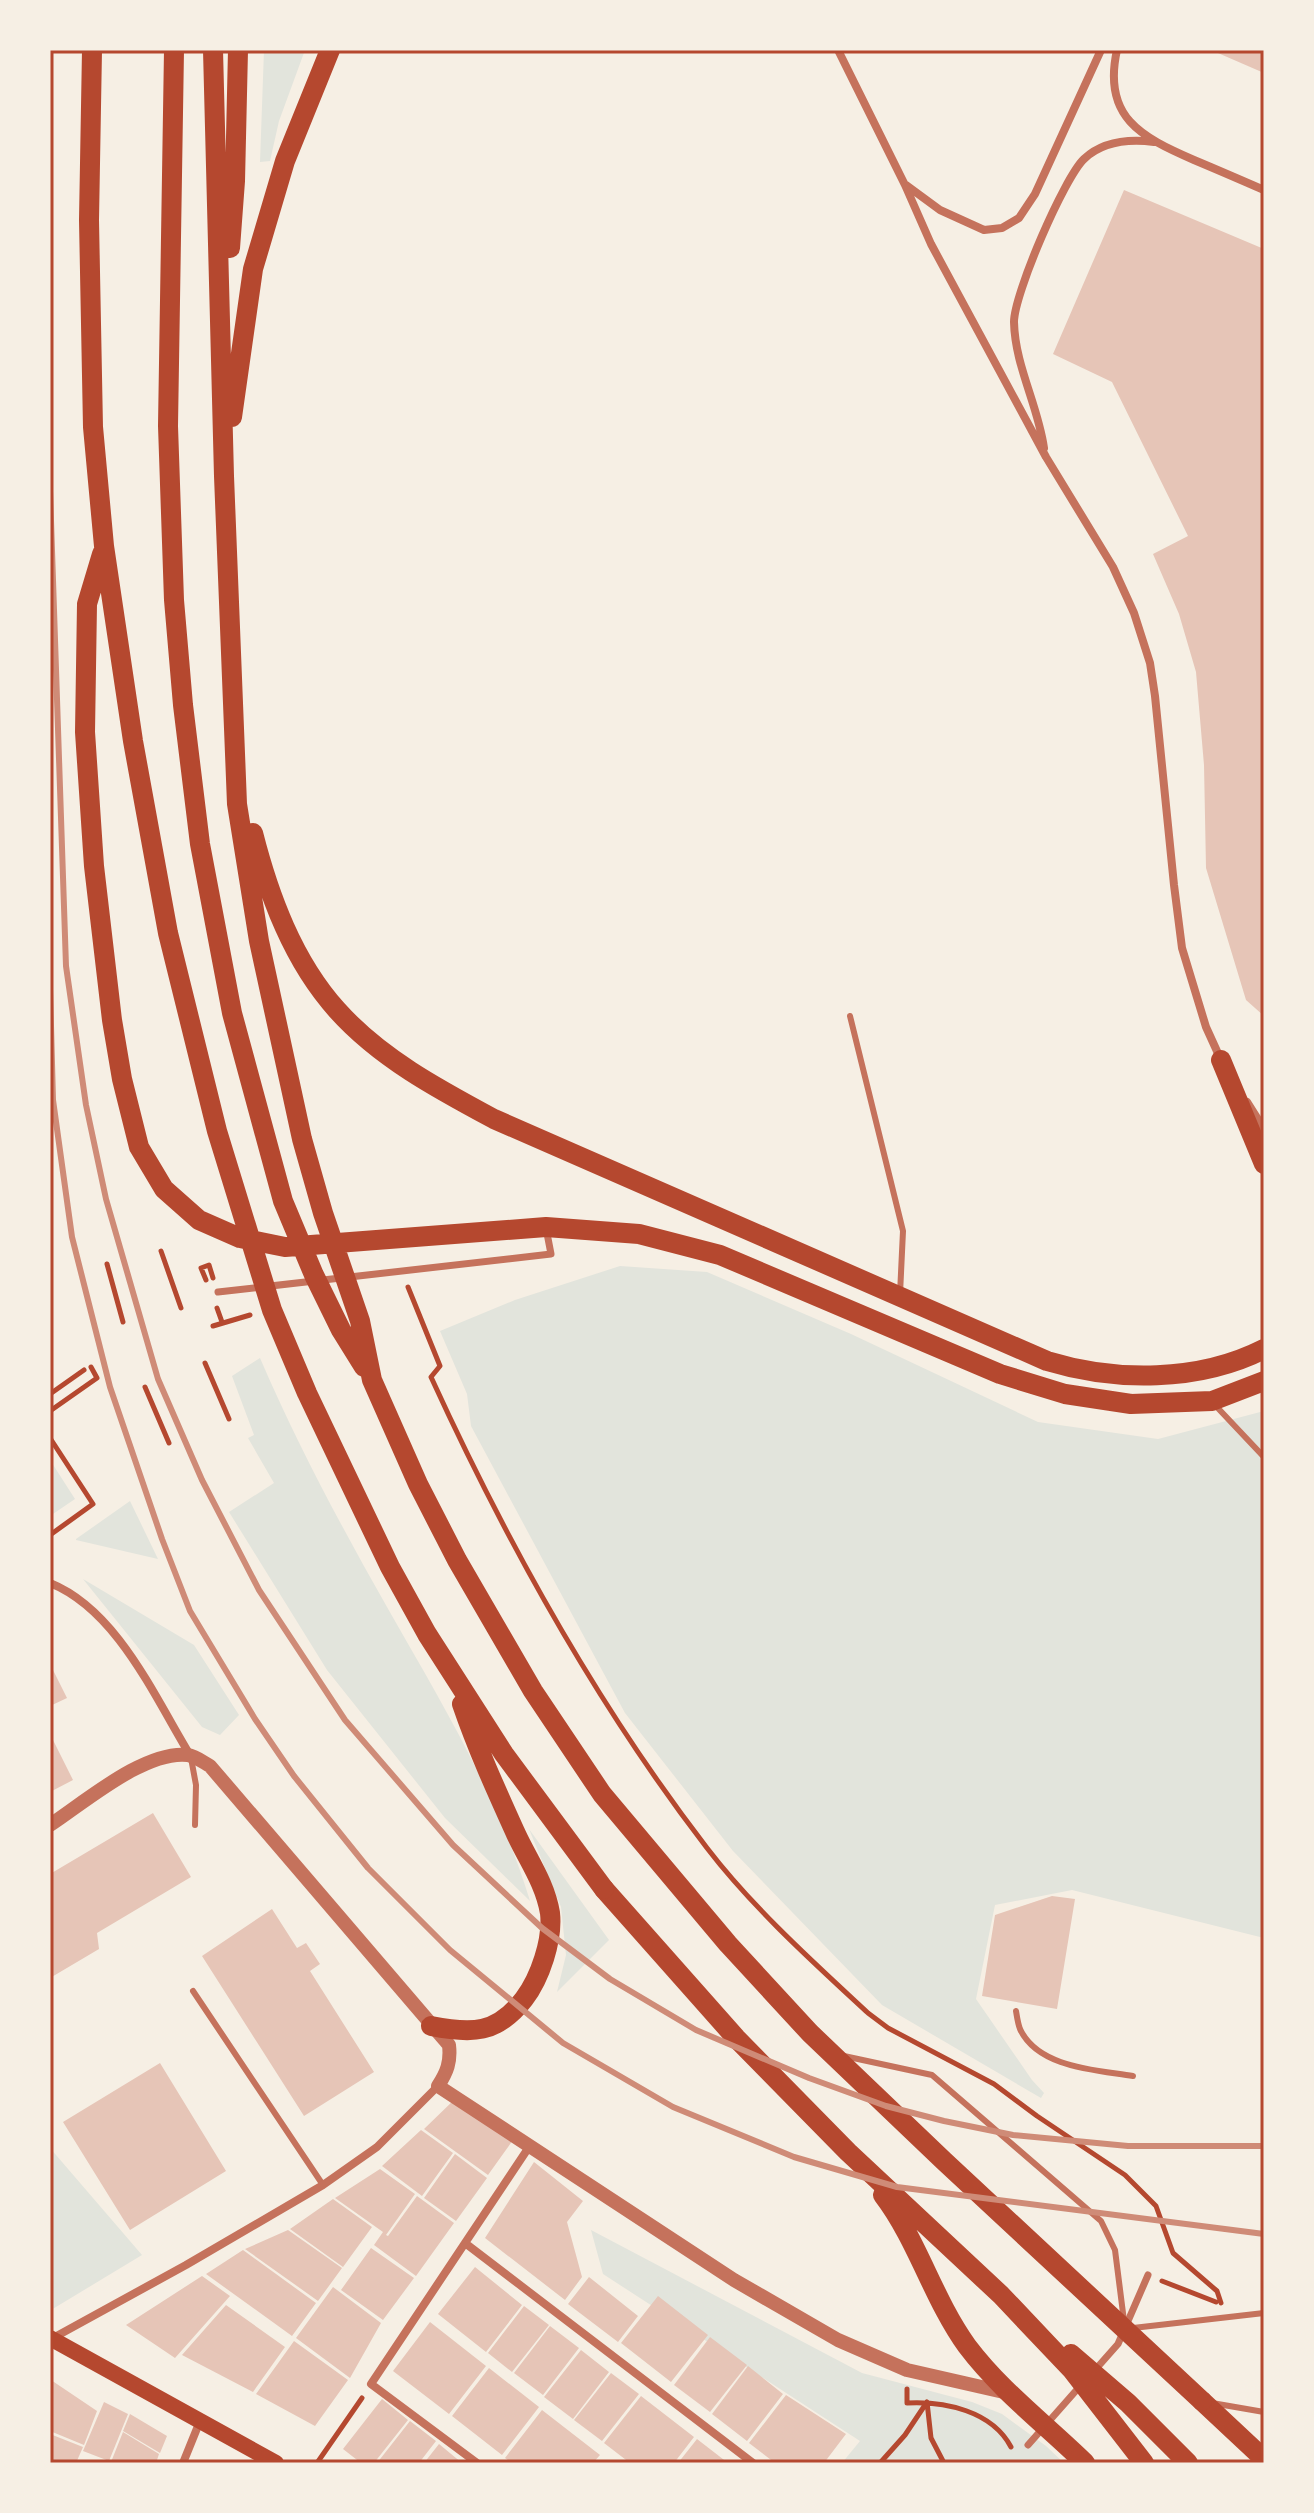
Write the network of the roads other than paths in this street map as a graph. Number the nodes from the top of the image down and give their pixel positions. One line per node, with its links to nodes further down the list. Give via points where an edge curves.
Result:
1 (92, 50): 15 (main road, via 93,427)
2 (174, 50): 27 (main road, via 168,442 174,600 200,844 232,1013 283,1201 341,1330)
3 (213, 50): 12 (main road)
4 (238, 50): 12 (main road, via 233,210)
5 (330, 50): 14 (main road, via 285,161 253,269)
6 (838, 50): 10 (street)
7 (1101, 50): 10 (street, via 1019,218 984,230 940,210)
8 (1117, 50): 9 (street, via 1115,97 1127,119)
9 (1154, 142): 11 (street); 13 (street, via 1130,139 1083,159 1016,301 1017,349)
10 (905, 185): 13 (street, via 931,244)
11 (1264, 190)
12 (221, 340): 14 (main road)
13 (1046, 457): 18 (street, via 1113,567 1150,663 1182,948)
14 (224, 476): 16 (main road)
15 (104, 546): 21 (main road, via 87,604 85,651 85,732 102,941 122,1079 139,1147 164,1189 199,1220 240,1238 285,1247); 32 (main road, via 168,933 217,1131 272,1310 367,1520)
16 (236, 754): 23 (main road, via 272,898 294,948 338,1011 383,1052 494,1119); 27 (main road, via 237,804 259,941 302,1139 360,1321)
17 (850, 1016): 23 (lane, via 903,1231)
18 (1221, 1060): 19 (street); 20 (main road)
19 (1264, 1129)
20 (1264, 1164)
21 (546, 1227): 22 (street, via 551,1254); 24 (main road, via 611,1230 720,1255)
22 (218, 1292)
23 (900, 1295): 24 (main road); 26 (main road, via 1020,1351 1078,1370 1137,1375)
24 (886, 1325): 29 (main road, via 1000,1374 1065,1394 1131,1404)
25 (1264, 1349): 26 (main road)
26 (1194, 1370): 29 (main road)
27 (372, 1380): 39 (main road, via 457,1560 533,1691 594,1781 728,1944)
28 (1264, 1381): 29 (main road)
29 (1212, 1401): 30 (lane)
30 (1264, 1457)
31 (50, 1583): 33 (street, via 101,1617)
32 (452, 1674): 38 (main road, via 517,1837 546,1893 550,1917 540,1968 511,2016 483,2030); 43 (main road, via 604,1889 736,2038)
33 (190, 1755): 34 (street, via 148,1762); 35 (lane); 38 (street, via 227,1783)
34 (50, 1825)
35 (195, 1825)
36 (193, 1991): 44 (lane)
37 (1016, 2011): 40 (lane, via 1021,2031 1041,2053 1078,2067)
38 (431, 2026): 41 (street, via 449,2045 447,2071)
39 (832, 2054): 49 (main road); 49 (lane, via 932,2075 1101,2221 1115,2250)
40 (1133, 2076)
41 (438, 2086): 42 (street); 44 (street, via 377,2147)
42 (529, 2147): 45 (street); 51 (street, via 734,2280 838,2340 907,2370)
43 (848, 2152): 47 (main road); 51 (main road, via 893,2208 966,2344)
44 (323, 2185): 50 (street)
45 (465, 2243): 59 (street, via 371,2384); 60 (street)
46 (1148, 2275): 55 (street, via 1118,2344)
47 (1001, 2295): 62 (main road, via 1072,2370); 63 (main road, via 1128,2403)
48 (1264, 2313): 49 (lane)
49 (1125, 2329): 52 (main road)
50 (50, 2339): 54 (main road)
51 (1008, 2393): 61 (main road)
52 (1202, 2401): 53 (lane); 56 (main road)
53 (1264, 2412)
54 (200, 2421): 57 (street); 58 (main road)
55 (1028, 2445)
56 (1264, 2459)
57 (183, 2463)
58 (276, 2463)
59 (477, 2463)
60 (753, 2463)
61 (1085, 2463)
62 (1144, 2463)
63 (1188, 2463)

